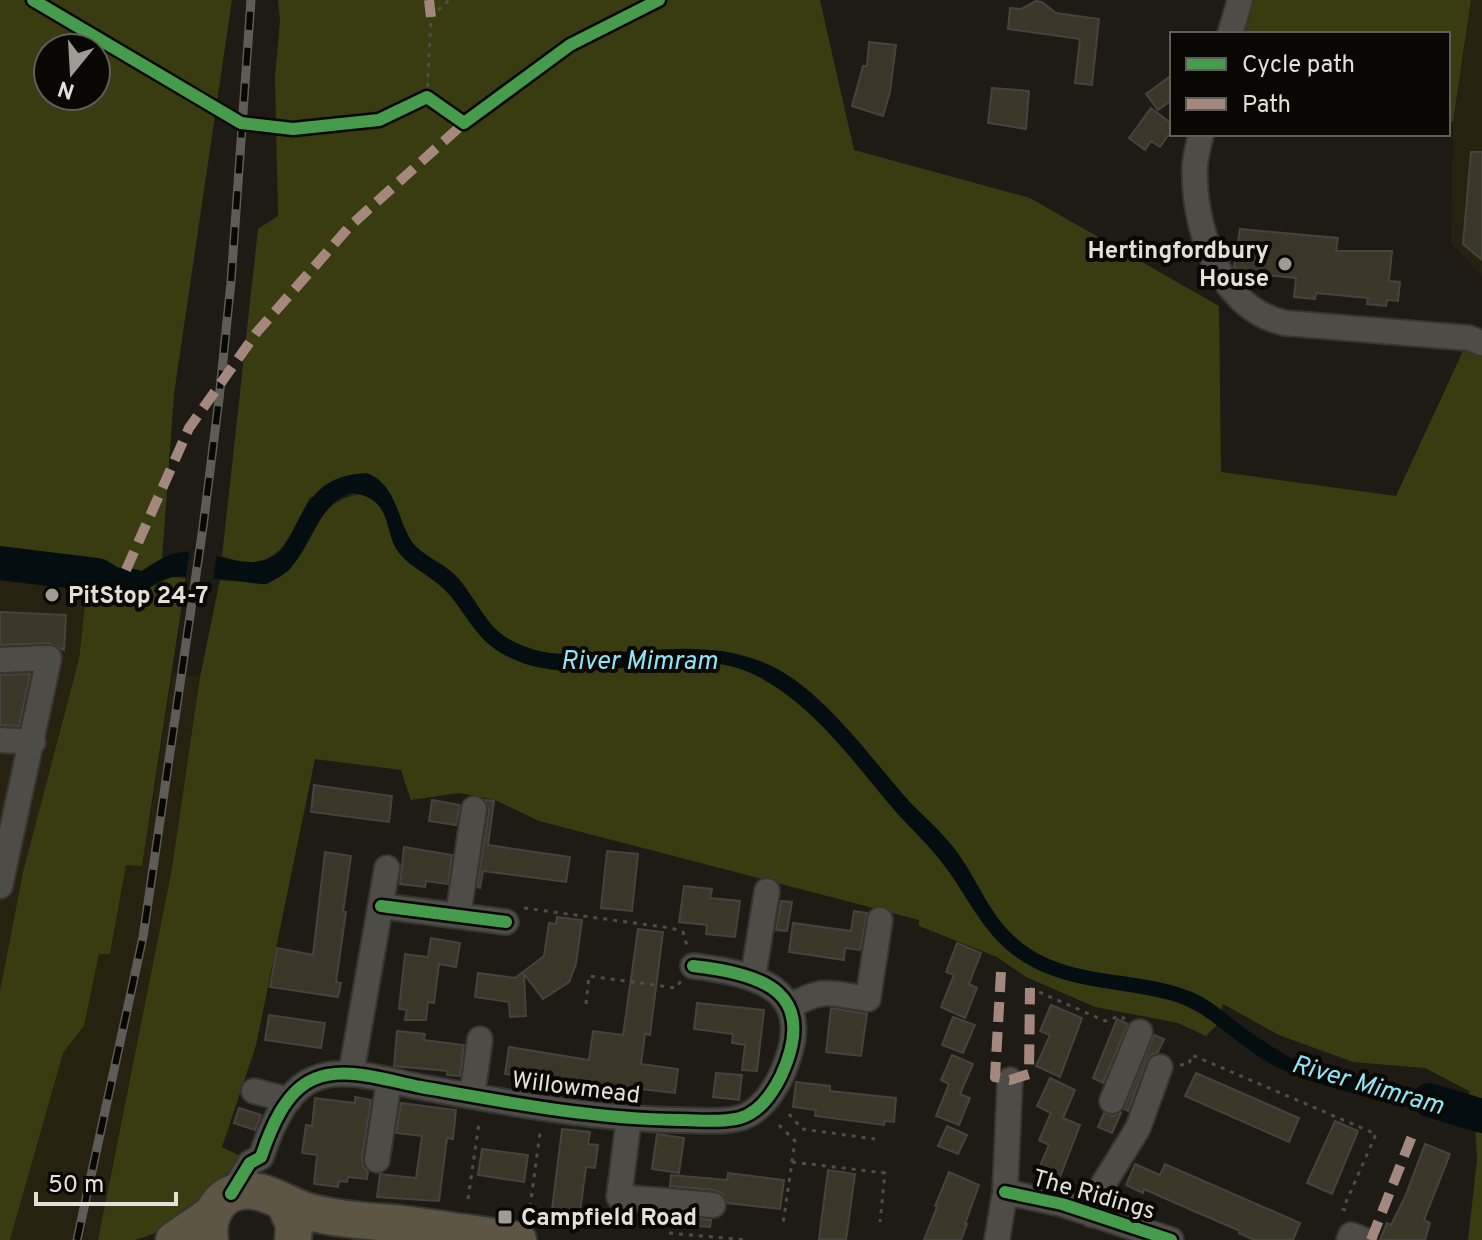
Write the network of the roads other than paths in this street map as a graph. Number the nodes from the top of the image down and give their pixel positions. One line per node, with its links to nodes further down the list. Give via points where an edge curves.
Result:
1 (1240, 0): 2 (street)
2 (1231, 32)
3 (1201, 136): 4 (street, via 1195,163 1198,210 1219,271 1250,308 1285,323)
4 (1482, 343)
5 (0, 660): 7 (street, via 49,658)
6 (0, 740): 7 (street)
7 (33, 742): 8 (street)
8 (11, 788): 10 (street)
9 (474, 809): 15 (street)
10 (5, 841): 12 (street)
11 (387, 868): 14 (street)
12 (0, 886)
13 (767, 891): 19 (street)
14 (381, 906): 15 (street); 24 (street)
15 (458, 916): 17 (street)
16 (880, 920): 20 (street, via 868,999 820,992)
17 (506, 922)
18 (693, 966): 19 (street)
19 (753, 977): 20 (street)
20 (790, 1007): 31 (street, Willowmead, via 795,1020 791,1050 772,1092 752,1112 723,1120)
21 (1140, 1032): 23 (street)
22 (480, 1039): 28 (street)
23 (1128, 1064): 30 (street); 37 (street, via 1159,1072 1138,1128)
24 (351, 1074): 26 (street, Willowmead); 29 (street, Willowmead, via 310,1080)
25 (1010, 1080): 34 (street)
26 (389, 1081): 28 (street, Willowmead); 33 (street)
27 (254, 1091): 29 (street)
28 (472, 1096): 31 (street, Willowmead)
29 (289, 1100): 32 (street, Willowmead)
30 (1112, 1101)
31 (629, 1118): 36 (street, via 619,1197)
32 (261, 1157): 35 (street); 38 (street, Willowmead, via 250,1163)
33 (377, 1160)
34 (1005, 1192): 37 (street, The Ridings); 42 (street)
35 (280, 1201): 38 (highway, via 252,1191); 39 (highway, via 327,1215); 41 (highway, via 294,1225)
36 (713, 1205)
37 (1092, 1215): 43 (street, The Ridings)
38 (218, 1216): 40 (highway)
39 (524, 1223)
40 (174, 1240)
41 (293, 1240)
42 (997, 1240)
43 (1171, 1240)

